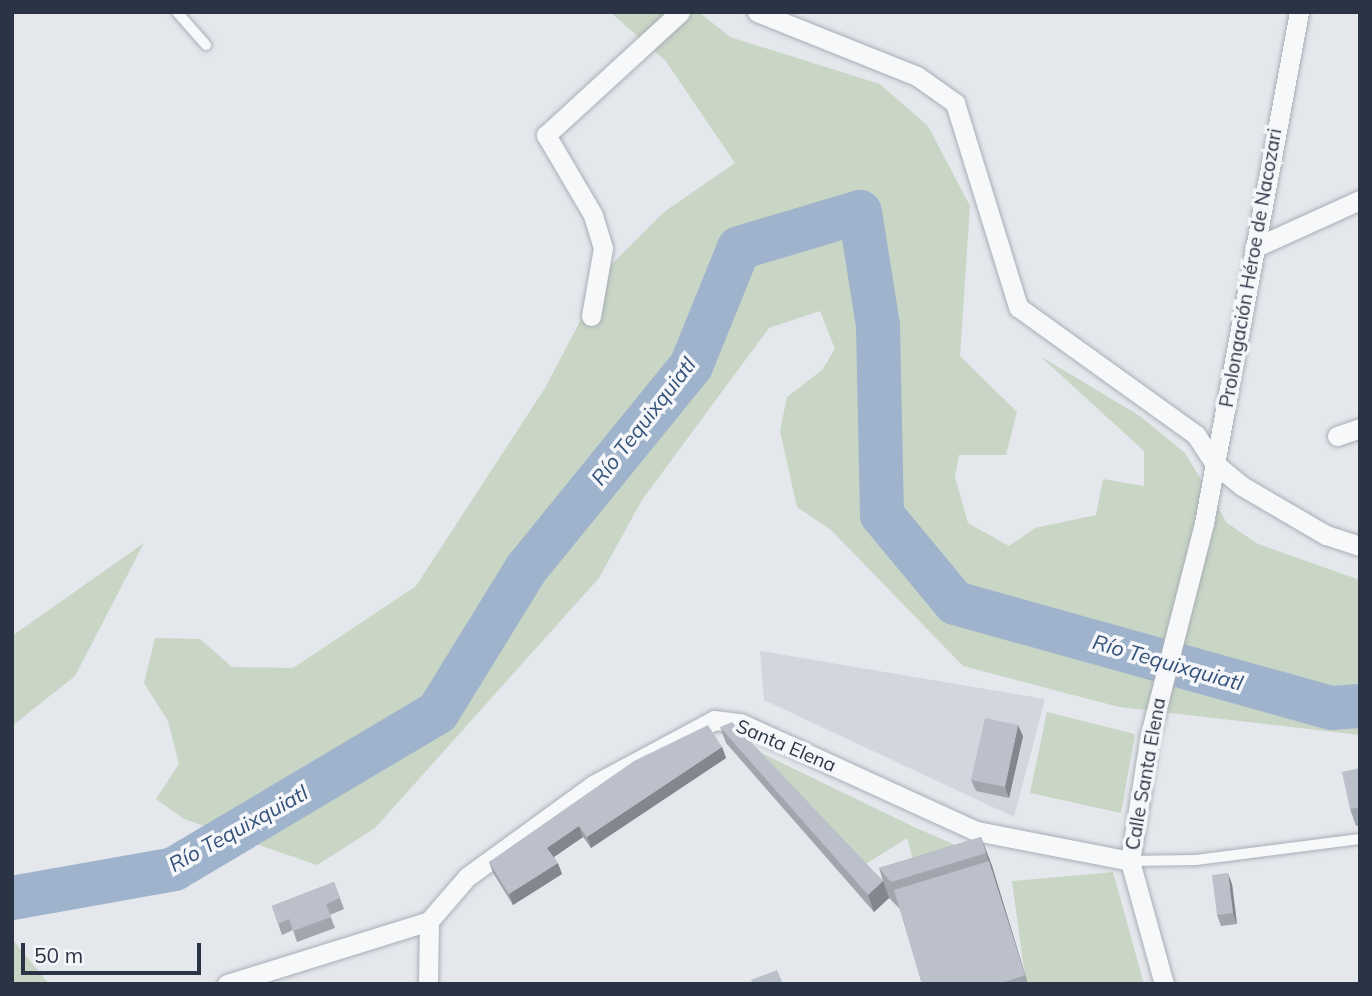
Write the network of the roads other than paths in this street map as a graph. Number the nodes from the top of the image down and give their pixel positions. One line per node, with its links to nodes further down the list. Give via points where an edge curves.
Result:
1 (177, 12): 5 (lane)
2 (680, 12): 8 (street, via 546,135 593,215 603,248)
3 (757, 12): 11 (street, via 917,76 955,103 1018,307 1196,435)
4 (1299, 12): 7 (street, Prolongación Héroe de Nacozari)
5 (206, 45)
6 (1360, 200): 7 (street)
7 (1254, 248): 11 (street, Prolongación Héroe de Nacozari)
8 (591, 316)
9 (1360, 428): 10 (street)
10 (1337, 436)
11 (1215, 464): 12 (street, Prolongación Héroe de Nacozari); 13 (street, via 1326,536)
12 (1204, 523): 15 (street, Calle Santa Elena, via 1150,735)
13 (1360, 546)
14 (1360, 839): 15 (lane, via 1196,860)
15 (1130, 861): 16 (street, Santa Elena, via 976,831 740,723 714,720 593,785 467,877); 19 (street, Calle Santa Elena)
16 (429, 921): 17 (street); 18 (street)
17 (227, 984)
18 (428, 984)
19 (1164, 984)

